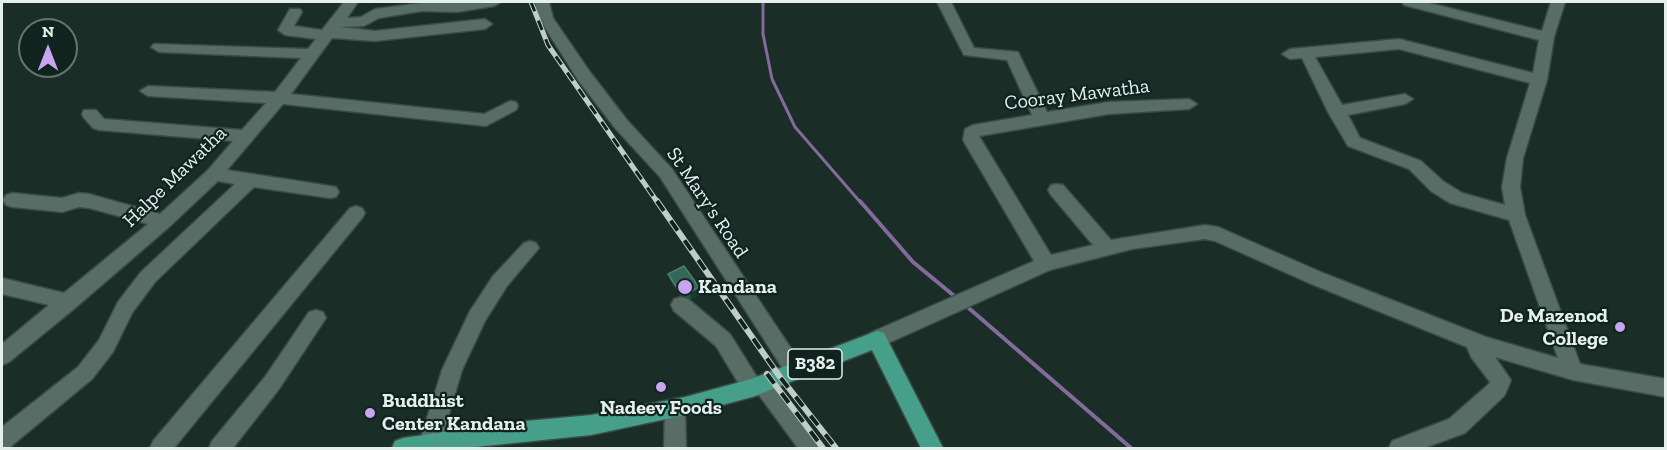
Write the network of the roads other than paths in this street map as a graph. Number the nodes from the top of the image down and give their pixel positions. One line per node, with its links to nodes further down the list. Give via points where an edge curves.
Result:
1 (351, 2): 9 (street, Halpe Mawatha)
2 (494, 2): 9 (street, via 375,14 364,21)
3 (542, 2): 43 (street, St Mary's Road, via 546,18 584,76 666,173)
4 (944, 2): 23 (street, via 969,52 1013,56)
5 (1409, 2): 10 (street)
6 (1558, 2): 10 (street)
7 (295, 12): 9 (street, via 285,30)
8 (485, 24): 9 (street, via 375,36)
9 (328, 30): 12 (street, Halpe Mawatha)
10 (1547, 37): 15 (street)
11 (159, 47): 12 (street)
12 (311, 54): 17 (street, Halpe Mawatha)
13 (1290, 54): 15 (street, via 1399,44)
14 (1309, 59): 21 (street)
15 (1539, 80): 31 (street, via 1515,158 1511,187)
16 (148, 91): 17 (street)
17 (279, 98): 20 (street, via 486,120); 24 (street, Halpe Mawatha)
18 (1405, 99): 21 (street)
19 (1189, 104): 23 (street, Cooray Mawatha, via 1109,108)
20 (510, 106)
21 (1336, 112): 31 (street, via 1354,142 1415,165 1456,198)
22 (90, 114): 24 (street, via 99,124)
23 (1042, 118): 35 (street, Cooray Mawatha, via 979,129 971,133 971,140)
24 (246, 136): 25 (street, Halpe Mawatha)
25 (214, 174): 26 (street); 32 (street, Halpe Mawatha)
26 (249, 181): 28 (street); 48 (street, via 148,276 85,373)
27 (1057, 190): 34 (street)
28 (330, 192)
29 (12, 200): 32 (street, via 62,205 89,201)
30 (356, 213): 51 (street)
31 (1516, 215): 44 (street)
32 (163, 222): 37 (street, Halpe Mawatha)
33 (530, 248): 50 (street, via 500,281 477,317 452,370)
34 (1107, 248): 35 (street); 41 (street, via 1194,233 1218,234)
35 (1046, 264): 40 (street)
36 (2, 286): 37 (street)
37 (68, 302): 42 (street, Halpe Mawatha)
38 (681, 305): 45 (street, via 723,340)
39 (316, 318): 52 (street, via 272,383)
40 (877, 339): 43 (main road, B382); 56 (main road)
41 (1476, 342): 44 (street); 57 (street, via 1478,351 1501,380 1497,390 1457,426)
42 (2, 356)
43 (795, 371): 45 (main road, B382)
44 (1573, 371): 46 (street)
45 (758, 386): 47 (main road, B382); 55 (street)
46 (1665, 388)
47 (675, 408): 49 (main road, B382); 54 (street)
48 (2, 440)
49 (504, 441): 50 (main road, B382)
50 (429, 444): 53 (main road, B382)
51 (161, 448)
52 (220, 448)
53 (403, 448)
54 (675, 448)
55 (810, 448)
56 (932, 448)
57 (1400, 448)

